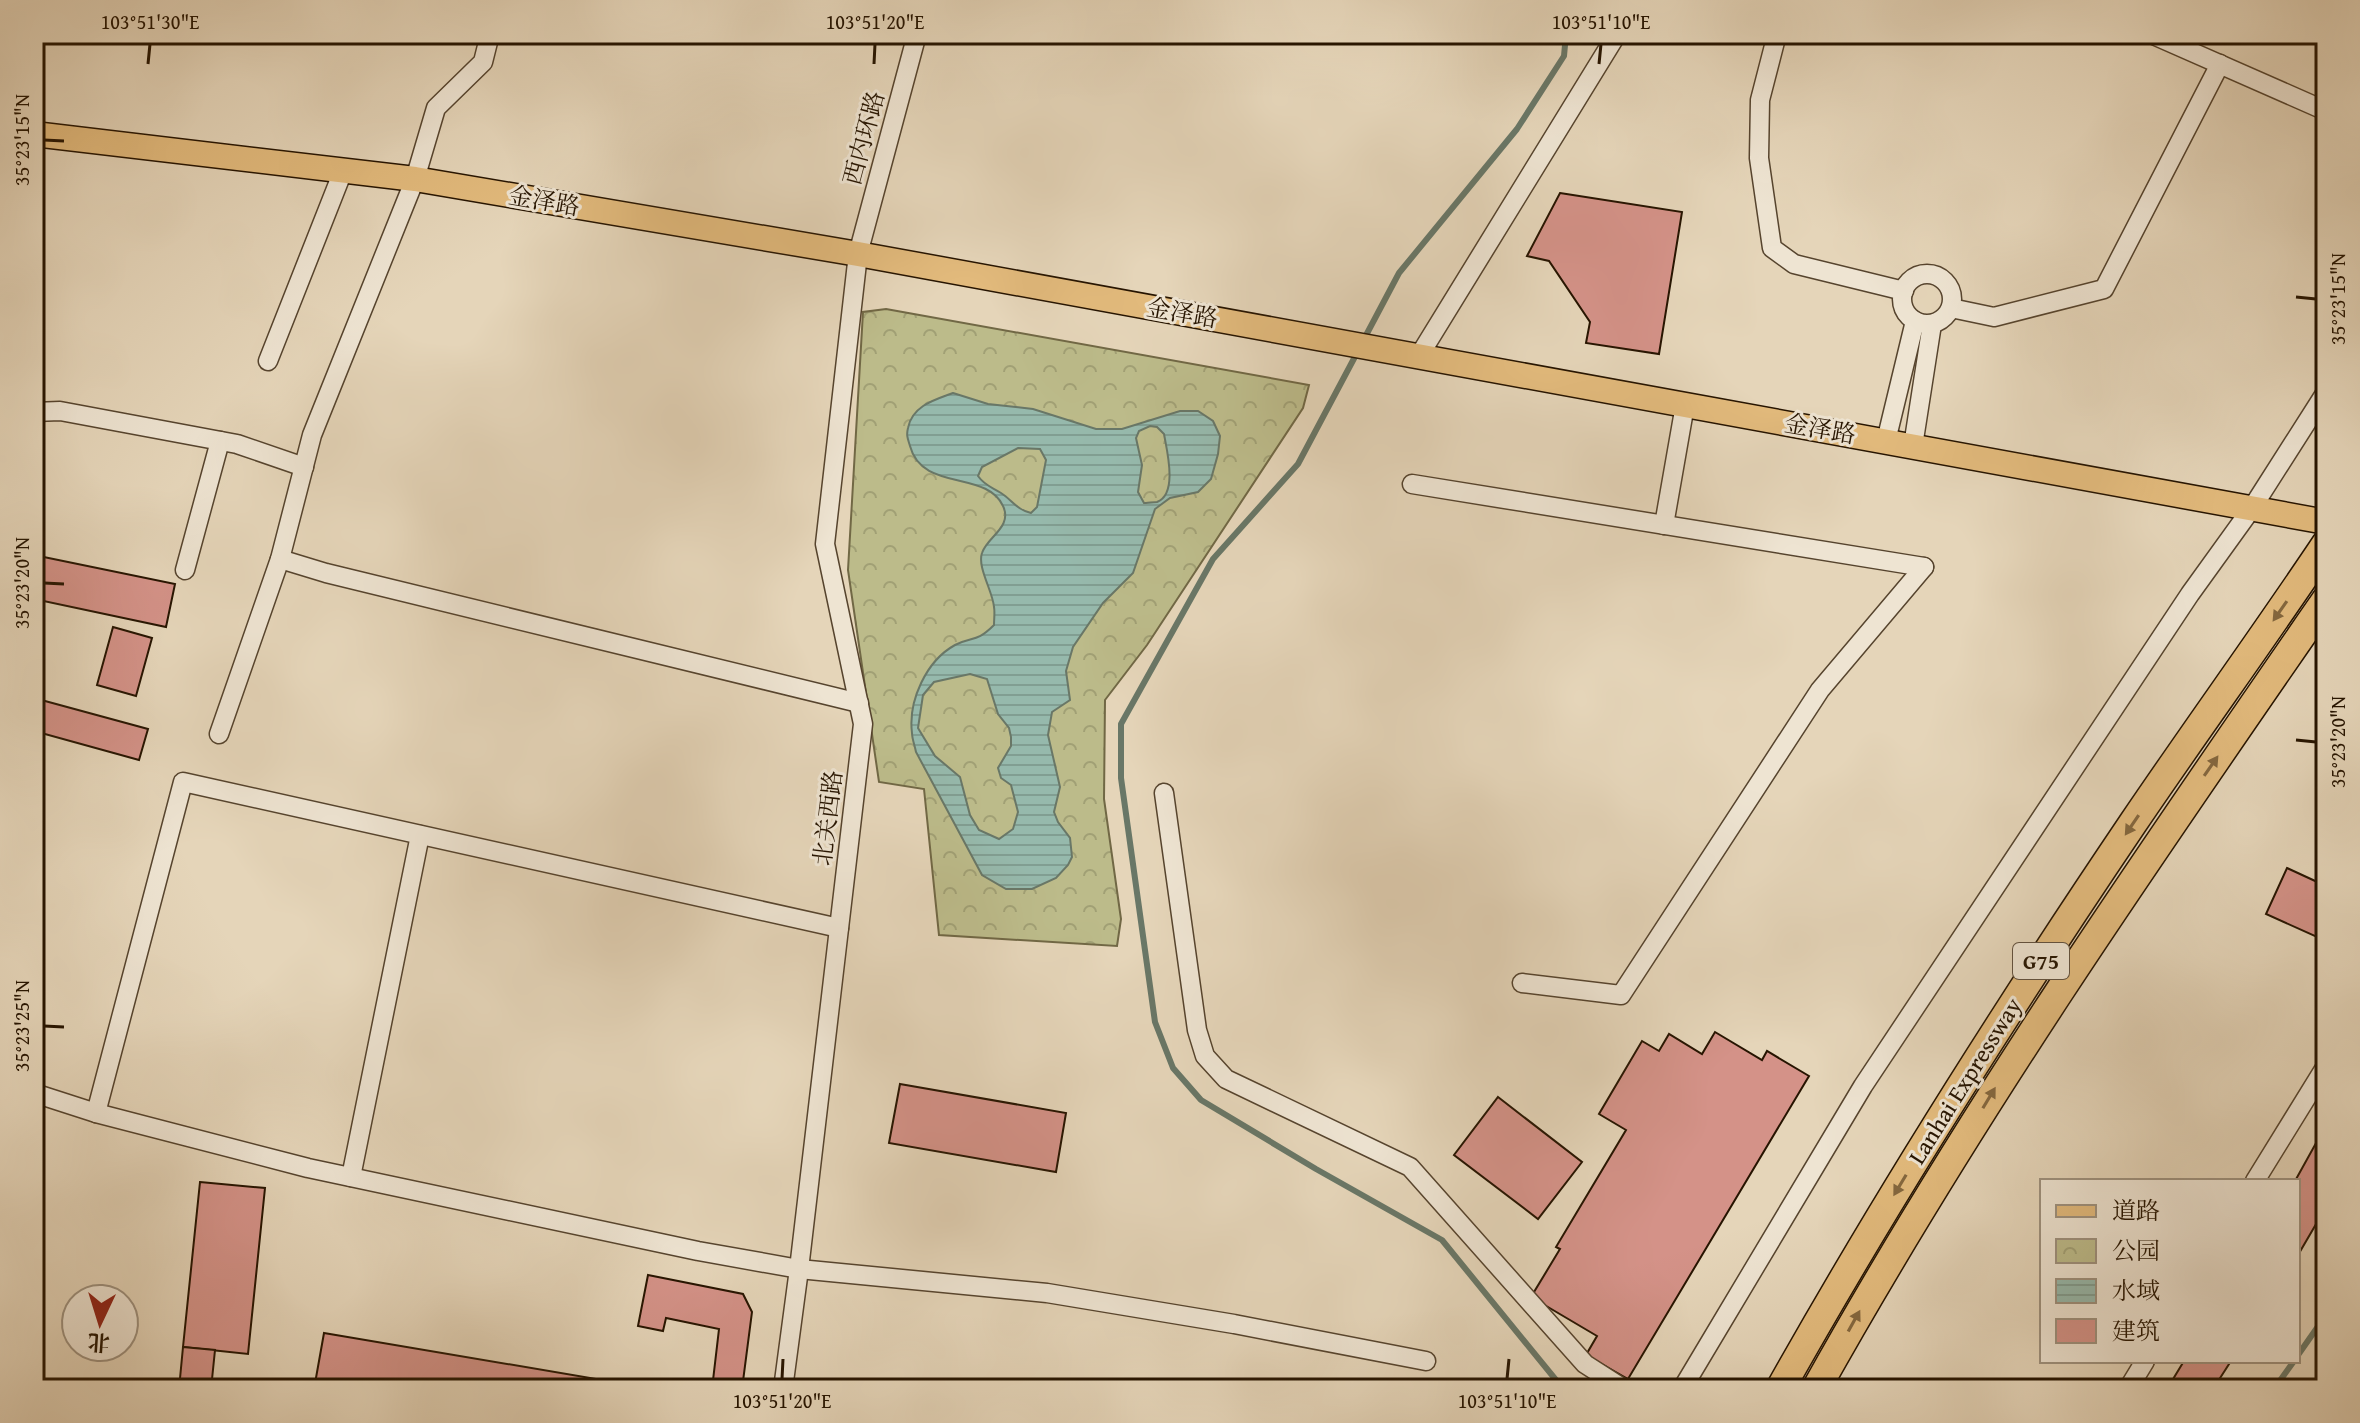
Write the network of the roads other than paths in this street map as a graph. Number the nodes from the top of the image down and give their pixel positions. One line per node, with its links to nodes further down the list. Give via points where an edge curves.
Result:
1 (490, 34): 10 (street, via 483,62 436,108)
2 (917, 34): 11 (street, 西内环路)
3 (1617, 34): 15 (street)
4 (1777, 34): 12 (street, via 1760,100 1759,158 1772,248 1794,264)
5 (2151, 34): 6 (street)
6 (2220, 64): 7 (street); 13 (street, via 2104,289 1994,317)
7 (2326, 111)
8 (34, 134): 9 (main road, 金泽路)
9 (343, 171): 10 (main road, 金泽路); 16 (street)
10 (415, 179): 11 (main road, 金泽路); 23 (street, via 312,435)
11 (858, 254): 15 (main road, 金泽路); 31 (street, 北关西路, via 825,544)
12 (1904, 291): 13 (street, via 1923,275 1939,277 1951,290); 14 (street, via 1904,308)
13 (1951, 308): 14 (street, via 1941,321)
14 (1924, 323): 21 (street); 22 (street)
15 (1419, 356): 18 (main road, 金泽路)
16 (268, 361)
17 (2326, 392): 25 (street)
18 (1685, 405): 21 (main road, 金泽路); 26 (street)
19 (34, 412): 20 (street, via 60,411)
20 (220, 441): 23 (street); 29 (street)
21 (1886, 441): 22 (main road, 金泽路)
22 (1913, 446): 25 (main road, 金泽路)
23 (304, 467): 28 (street)
24 (1412, 484): 26 (street)
25 (2252, 508): 27 (main road, 金泽路); 47 (street, via 1863,1086)
26 (1664, 525): 36 (street, via 1924,567 1820,690 1621,995)
27 (2325, 538): 48 (highway, Lanhai Expressway / G75, one-way to 48, via 1973,1064)
28 (280, 559): 31 (street); 32 (street)
29 (185, 570)
30 (2326, 600): 49 (highway, Lanhai Expressway / G75, one-way to 30, via 2000,1081)
31 (859, 703): 35 (street, 北关西路, via 863,724)
32 (219, 734)
33 (1164, 793): 46 (street, via 1205,1056 1226,1079 1410,1167 1585,1364)
34 (420, 835): 35 (street); 39 (street, via 183,782); 40 (street)
35 (839, 928): 42 (street, 北关西路)
36 (1522, 983)
37 (2326, 1066): 41 (street)
38 (34, 1093): 39 (street)
39 (96, 1113): 40 (street)
40 (351, 1177): 42 (street)
41 (2256, 1179)
42 (799, 1269): 43 (street, via 1047,1293); 45 (street, 北关西路)
43 (1426, 1361)
44 (2144, 1363): 50 (street)
45 (783, 1389)
46 (1624, 1389)
47 (1682, 1389)
48 (1780, 1389)
49 (1816, 1389)
50 (2128, 1389)

